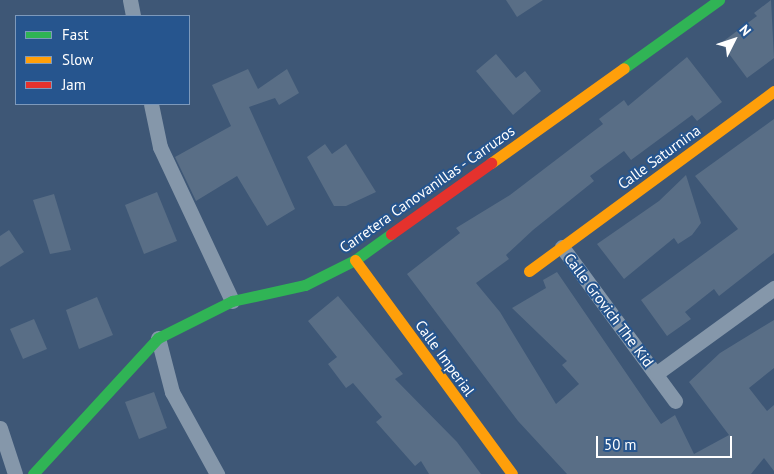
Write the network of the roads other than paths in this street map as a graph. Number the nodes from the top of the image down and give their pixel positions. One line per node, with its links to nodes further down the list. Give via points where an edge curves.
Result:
1 (130, 0): 3 (street)
2 (719, 0): 7 (street, Carretera Canovanillas - Carruzos)
3 (133, 15)
4 (774, 91): 6 (street, Calle Saturnina)
5 (151, 105): 10 (street, via 160,147)
6 (562, 247): 8 (street, Calle Saturnina); 12 (street, Calle Grovich The Kid)
7 (355, 260): 10 (street, Carretera Canovanillas - Carruzos, via 305,285); 18 (street, Calle Imperial)
8 (528, 271)
9 (774, 288): 12 (street, Calle Grovich The Kid)
10 (232, 300): 11 (street, Carretera Canovanillas - Carruzos)
11 (158, 338): 16 (street, Carretera Canovanillas - Carruzos); 17 (street, via 172,392)
12 (657, 373): 13 (street, Calle Grovich The Kid)
13 (675, 401)
14 (0, 428): 15 (street)
15 (15, 474)
16 (32, 474)
17 (217, 474)
18 (512, 474)

